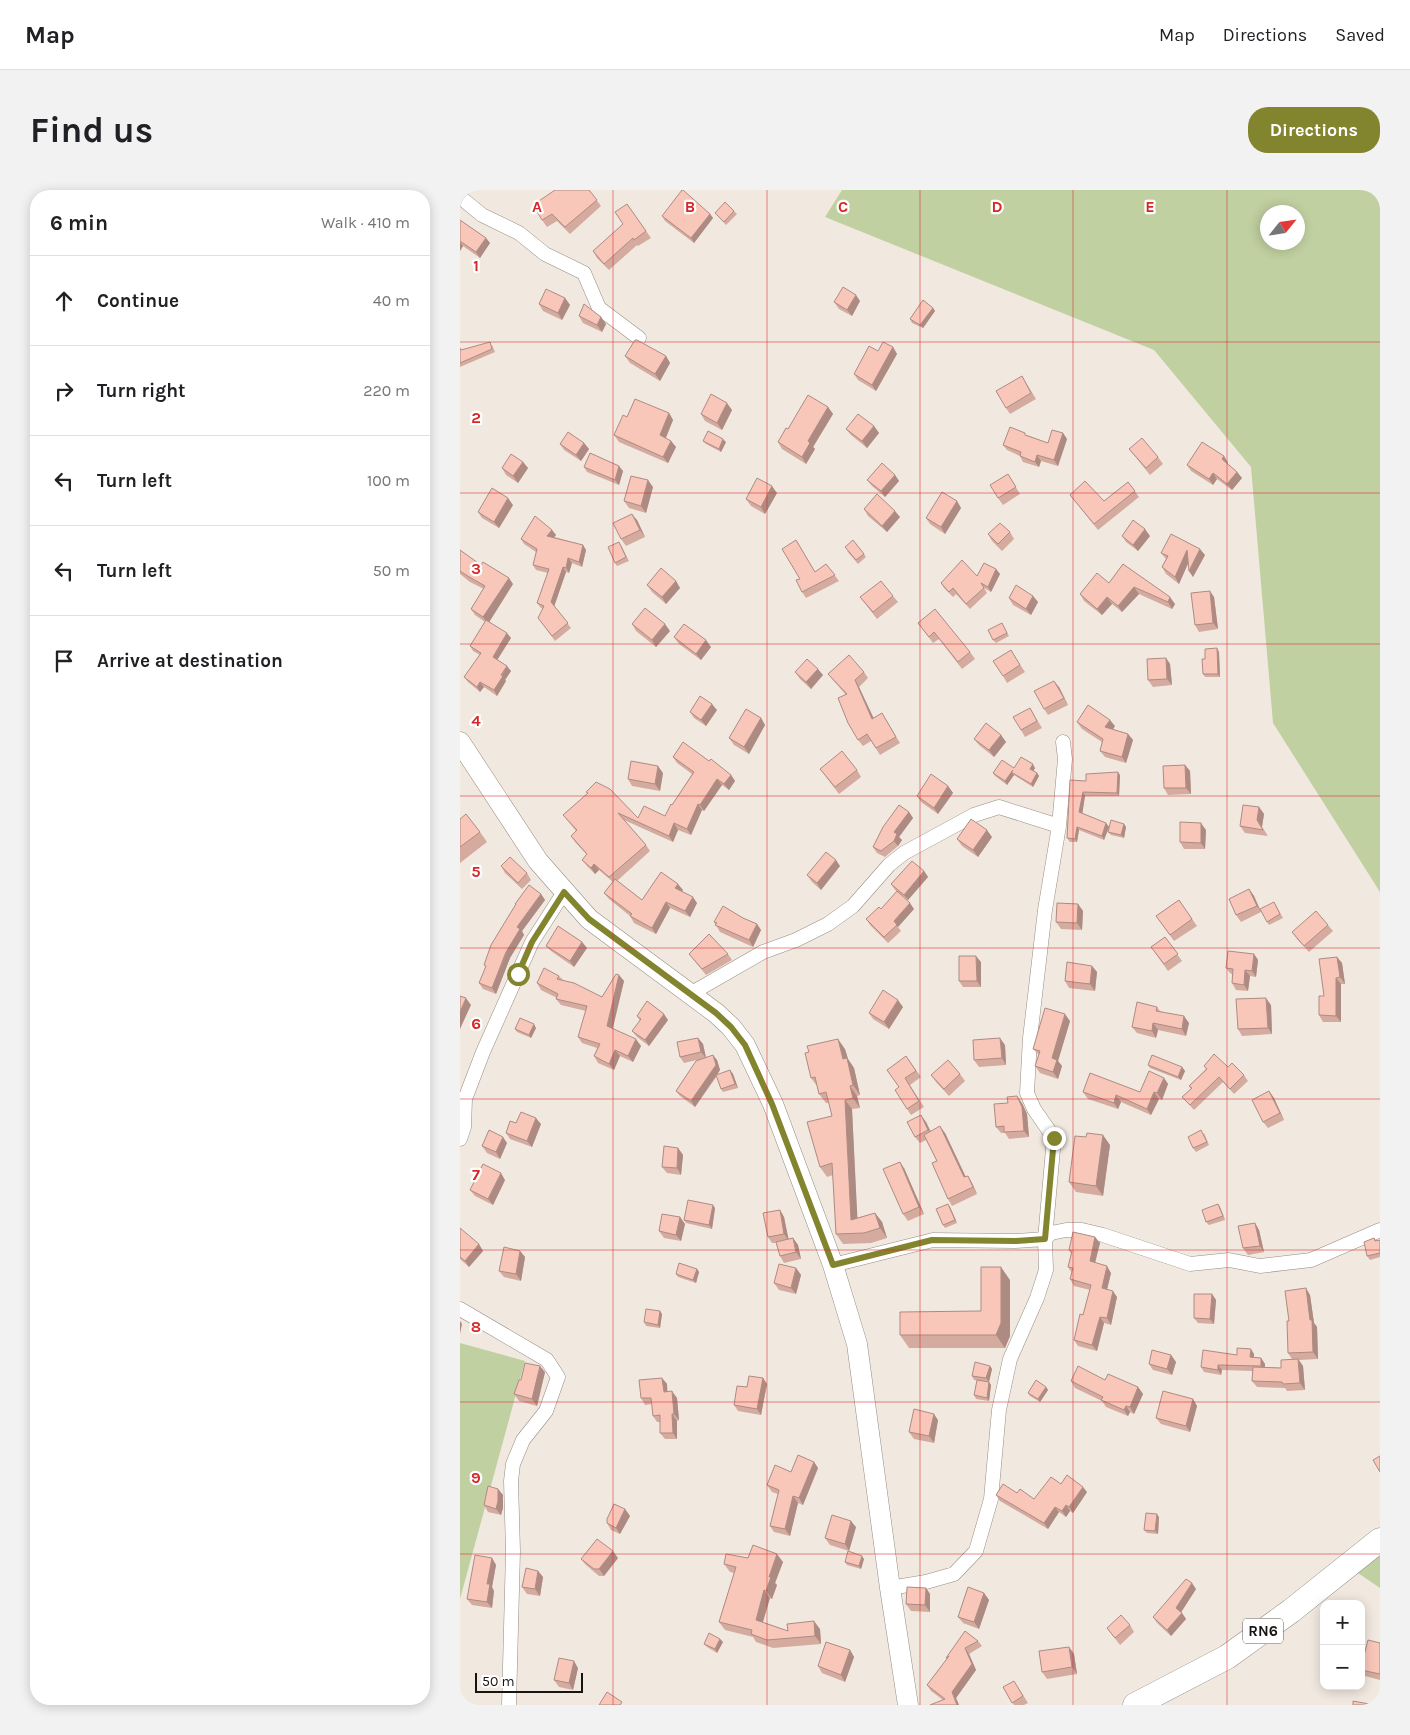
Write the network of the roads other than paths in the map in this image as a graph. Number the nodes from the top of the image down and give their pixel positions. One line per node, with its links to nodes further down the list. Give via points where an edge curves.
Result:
1 (460, 197): 2 (street, via 482,215 519,232 545,254 584,273 599,308)
2 (639, 338)
3 (460, 742): 6 (main road, via 538,862)
4 (1063, 742): 5 (street, via 1065,759)
5 (1059, 826): 7 (street, via 999,807 974,815 904,853 853,906 828,924 763,952); 10 (street, via 1045,910 1027,1093 1054,1138)
6 (564, 892): 7 (main road, via 589,919); 8 (street, via 532,942 483,1052 465,1099 464,1128)
7 (690, 994): 11 (main road, via 716,1013 745,1045 772,1104)
8 (460, 1139)
9 (1380, 1230): 10 (street, via 1311,1260 1260,1266 1229,1260 1190,1264 1082,1230 1066,1230)
10 (1045, 1239): 11 (street, via 932,1240); 14 (street, via 1046,1270 1008,1368 999,1410 991,1499 976,1551 954,1574)
11 (833, 1265): 14 (main road, via 857,1344)
12 (460, 1309): 15 (street, via 547,1360 558,1377 546,1411 523,1440 513,1464)
13 (1380, 1540): 17 (highway, RN6, via 1227,1657)
14 (890, 1588): 16 (main road)
15 (509, 1705)
16 (908, 1705)
17 (1135, 1705)

